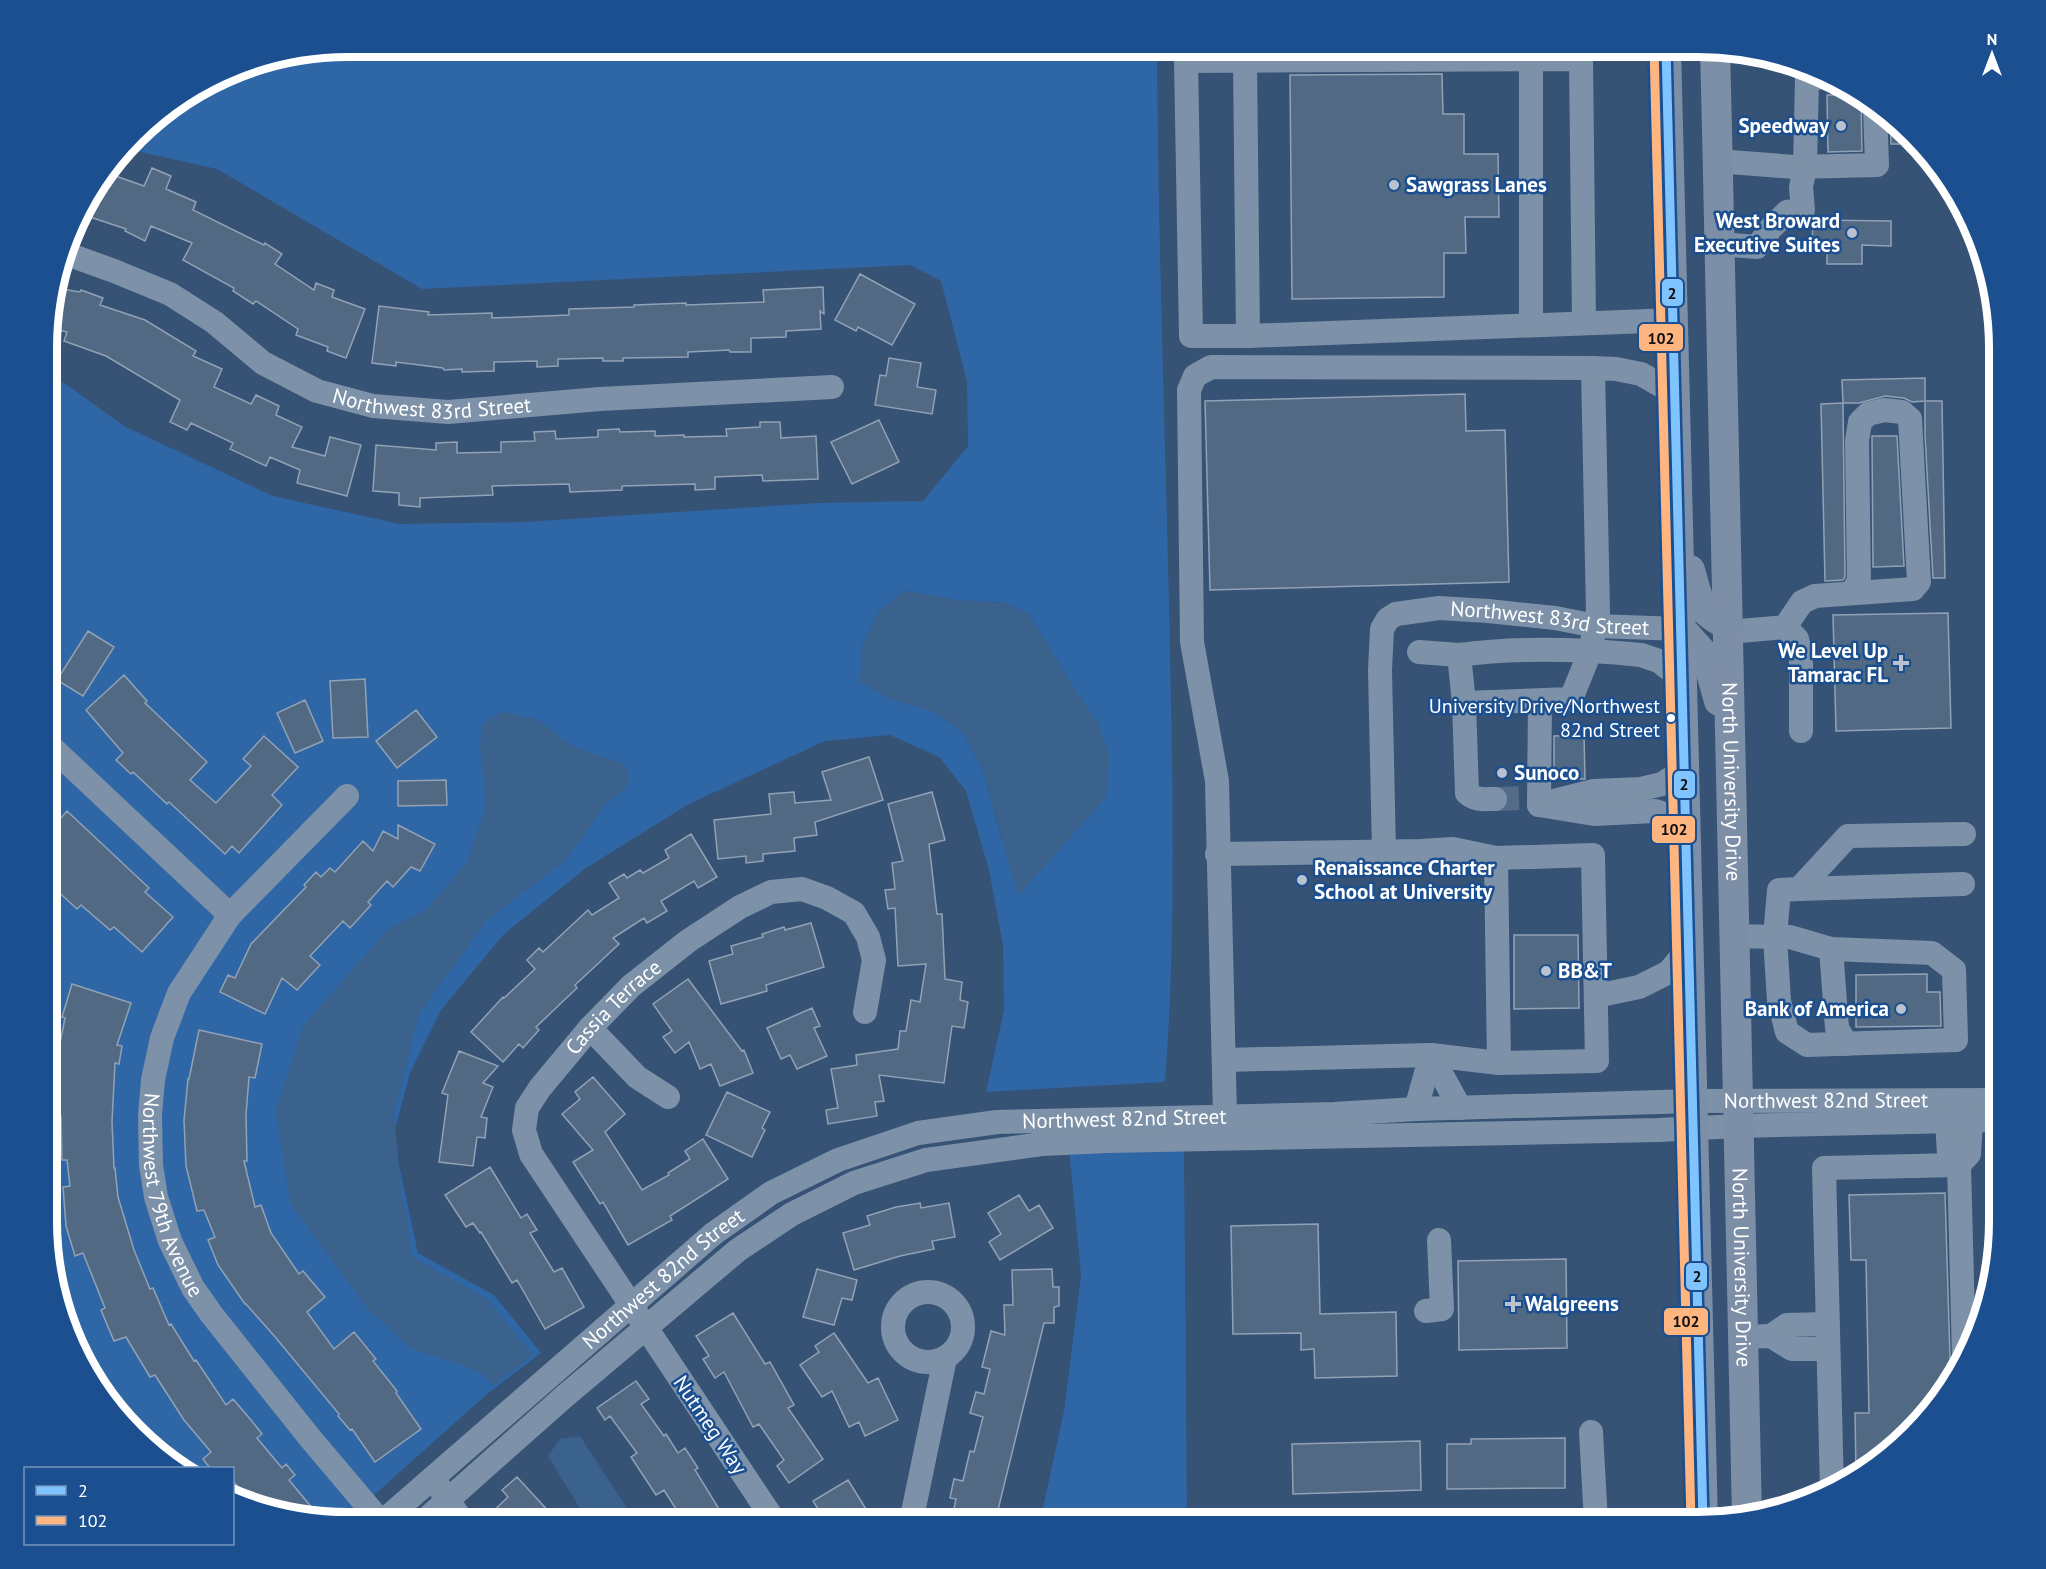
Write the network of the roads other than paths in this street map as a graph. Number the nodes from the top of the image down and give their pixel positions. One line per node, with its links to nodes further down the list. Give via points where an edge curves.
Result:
1 (1219, 57): 16 (street, via 1186,61 1191,336)
2 (1244, 57): 16 (street)
3 (1388, 57): 6 (street)
4 (1666, 57): 13 (main road, North University Drive)
5 (1714, 58): 9 (main road, North University Drive)
6 (1531, 60): 14 (street, via 1581,60); 15 (street)
7 (1809, 79): 10 (street)
8 (1875, 117): 10 (street, via 1876,165)
9 (1717, 161): 10 (street); 11 (main road, North University Drive)
10 (1805, 167): 11 (street, via 1801,188 1803,210 1787,212 1757,247)
11 (1719, 244): 25 (main road, North University Drive)
12 (71, 256): 18 (street, Northwest 83rd Street, via 170,294 214,322 263,363 317,391 373,406 448,412 600,399)
13 (1674, 320): 14 (street); 19 (main road, North University Drive)
14 (1584, 322): 15 (street)
15 (1531, 325): 16 (street)
16 (1248, 336)
17 (1593, 368): 19 (street, via 1641,374); 22 (street); 42 (street, via 1211,367 1195,376 1189,390 1192,642 1217,781)
18 (832, 387)
19 (1676, 394): 20 (main road, North University Drive)
20 (1679, 532): 24 (main road, North University Drive); 25 (main road, via 1700,605)
21 (1852, 592): 21 (street, via 1913,589 1919,582 1911,419 1902,412 1884,410 1868,414 1860,422 1859,581); 23 (street, via 1815,596 1802,602)
22 (1596, 626): 24 (street, Northwest 83rd Street); 27 (street); 41 (street, Northwest 83rd Street, via 1555,618 1439,608 1396,614 1388,619 1382,629 1380,670)
23 (1785, 627): 25 (street); 32 (street, via 1797,639 1801,655)
24 (1681, 629): 29 (main road, North University Drive); 33 (main road, via 1707,658)
25 (1729, 629): 33 (main road, North University Drive)
26 (1419, 652): 28 (street, Northwest 83rd Street)
27 (1590, 652): 28 (street, Northwest 83rd Street, via 1522,650); 29 (street, Northwest 83rd Street, via 1651,658); 30 (street, via 1571,699)
28 (1459, 655): 31 (street)
29 (1683, 680): 35 (main road, North University Drive)
30 (1540, 701): 31 (street); 38 (street)
31 (1464, 702): 37 (street, via 1467,794 1479,800)
32 (1801, 731)
33 (1732, 750): 47 (main road, North University Drive)
34 (57, 752): 46 (street)
35 (1685, 769): 38 (street, via 1662,784 1641,789 1594,790); 39 (main road, North University Drive)
36 (347, 796): 46 (street, Northwest 79th Avenue)
37 (1495, 799)
38 (1534, 800): 39 (street, via 1594,814 1655,811)
39 (1686, 829): 49 (main road, North University Drive)
40 (1964, 834): 45 (street, via 1848,836)
41 (1384, 852): 42 (street); 43 (street, via 1453,849)
42 (1218, 854): 56 (street)
43 (1496, 858): 51 (street, via 1593,855); 57 (street)
44 (1963, 884): 45 (street)
45 (1799, 889): 48 (street, via 1779,890)
46 (230, 915): 82 (street, Northwest 79th Avenue, via 179,993 162,1038 150,1115 156,1197 184,1271 212,1315)
47 (1734, 936): 48 (street); 63 (main road, North University Drive)
48 (1775, 937): 50 (street, via 1790,937); 54 (street, via 1779,1001 1787,1032 1807,1045)
49 (1689, 947): 51 (street, via 1669,972 1639,987); 64 (main road, North University Drive)
50 (1831, 949): 54 (street, via 1837,1028); 54 (street, via 1932,953 1954,970 1956,1040)
51 (1596, 996): 57 (street, via 1597,1061)
52 (866, 1012): 53 (street, Cassia Terrace, via 874,960 868,937 854,913 802,889 771,892 688,941 631,986)
53 (590, 1028): 58 (street, via 637,1077); 69 (street, Cassia Terrace, via 533,1098 527,1108 524,1130 531,1154)
54 (1846, 1044)
55 (1431, 1055): 56 (street); 57 (street); 60 (street); 61 (street)
56 (1224, 1060): 65 (street)
57 (1499, 1063)
58 (668, 1097)
59 (1989, 1102): 62 (street, Northwest 82nd Street)
60 (1460, 1108): 61 (street, Northwest 82nd Street); 64 (street, Northwest 82nd Street)
61 (1416, 1109): 65 (street, Northwest 82nd Street)
62 (1958, 1110): 63 (street, Northwest 82nd Street); 66 (street, Northwest 82nd Street); 67 (street, via 1949,1154)
63 (1738, 1113): 64 (street, Northwest 82nd Street); 73 (main road, North University Drive)
64 (1693, 1115): 72 (street, Northwest 82nd Street, via 1042,1144 926,1160 854,1184 792,1214 738,1250); 89 (main road, North University Drive)
65 (1225, 1116): 69 (street, Northwest 82nd Street, via 997,1122 918,1133 838,1160 771,1193 713,1234)
66 (1989, 1118)
67 (1959, 1165): 71 (street, via 1824,1168); 74 (street)
68 (1439, 1240): 70 (street, via 1442,1309)
69 (630, 1305): 72 (street, Cassia Terrace); 78 (street, Northwest 82nd Street)
70 (1426, 1311)
71 (1827, 1324): 73 (street, via 1787,1324); 75 (street)
72 (645, 1328): 80 (street, Northwest 82nd Street); 86 (street, Nutmeg Way)
73 (1757, 1337): 75 (street, via 1792,1349); 81 (main road, North University Drive)
74 (1964, 1340)
75 (1828, 1349): 79 (street)
76 (945, 1358): 87 (street)
77 (1591, 1432): 88 (street)
78 (431, 1478): 80 (street); 83 (street, Northwest 82nd Street)
79 (1832, 1480)
80 (449, 1499): 84 (street, Northwest 82nd Street); 85 (street)
81 (1748, 1508)
82 (373, 1512)
83 (392, 1512)
84 (434, 1512)
85 (457, 1512)
86 (768, 1512)
87 (913, 1512)
88 (1595, 1512)
89 (1703, 1512)

